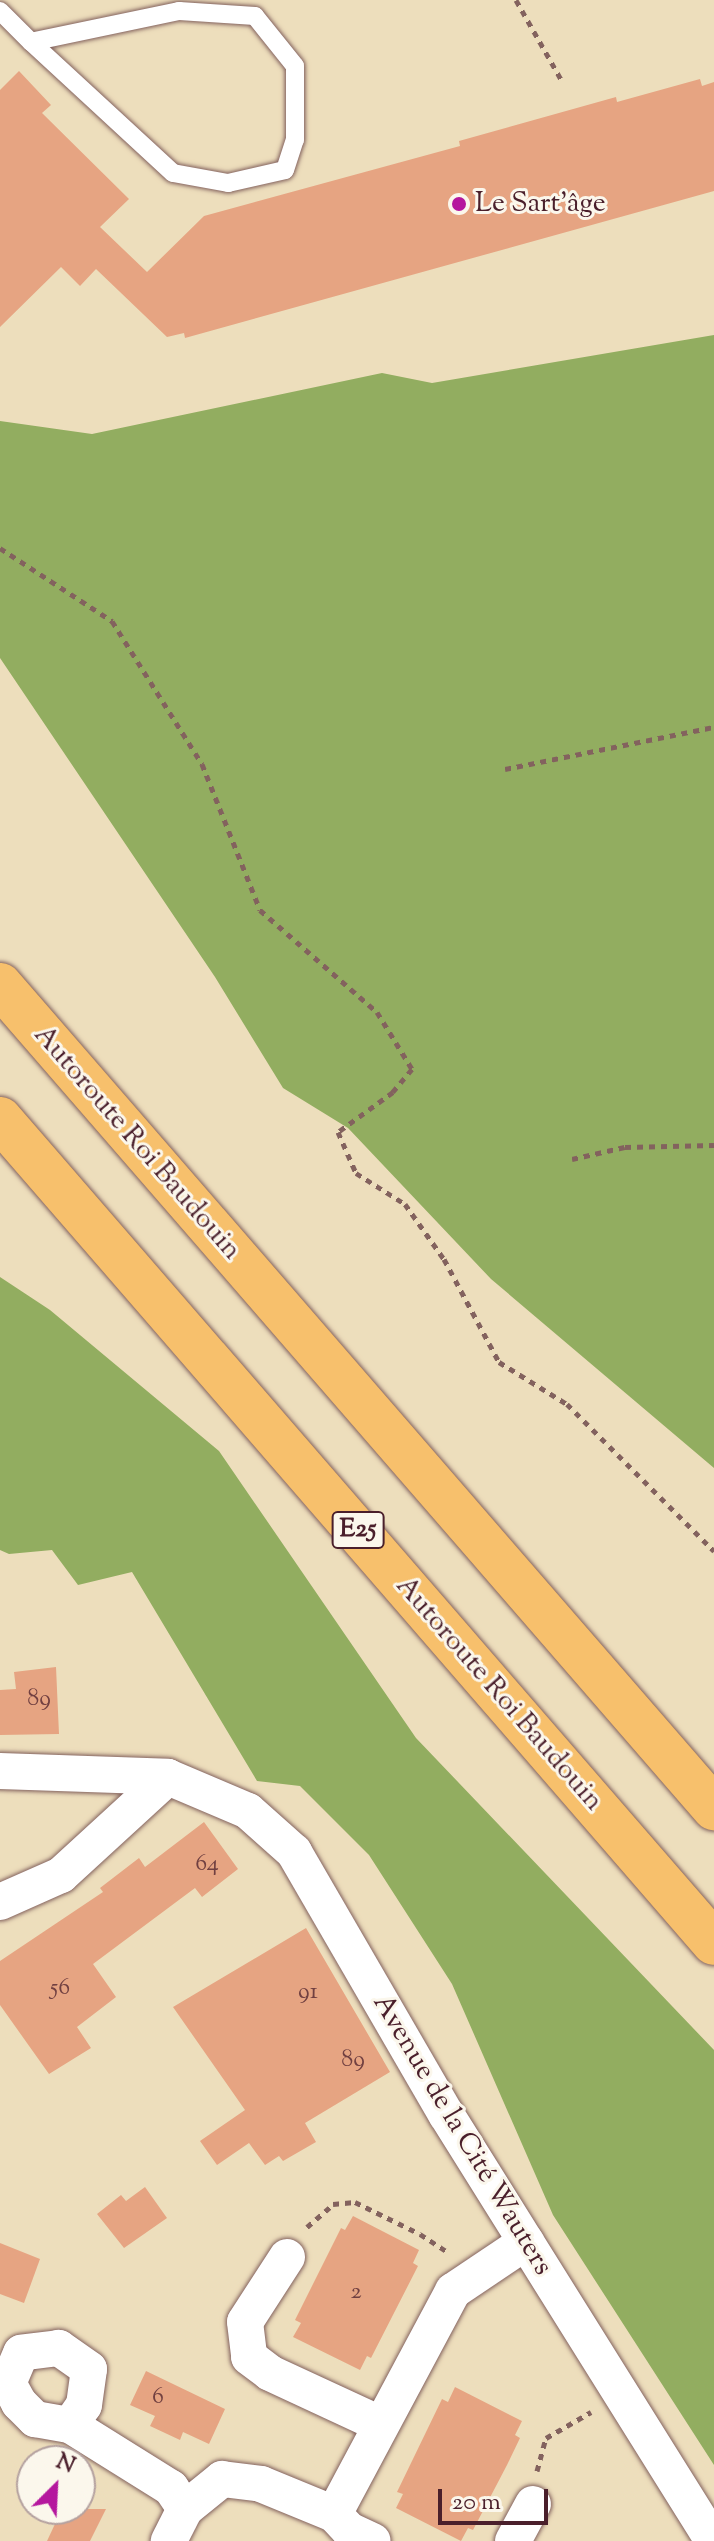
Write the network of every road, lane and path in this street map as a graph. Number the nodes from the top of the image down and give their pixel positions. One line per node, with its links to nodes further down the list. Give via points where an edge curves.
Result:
1 (516, 0): 4 (path)
2 (0, 11): 3 (lane)
3 (31, 42): 3 (lane, via 179,11 255,16 295,66 295,140 285,170 228,183 173,173)
4 (562, 81)
5 (0, 548): 12 (path, via 112,621 202,764 260,910 377,1012 412,1069 393,1092 338,1132 356,1173 405,1204 444,1259 499,1362 567,1404)
6 (714, 727): 7 (path)
7 (505, 769)
8 (0, 985): 15 (highway, Autoroute Roi Baudouin)
9 (0, 1119): 17 (highway, Autoroute Roi Baudouin / E25)
10 (714, 1145): 11 (path, via 625,1147)
11 (572, 1159)
12 (714, 1551)
13 (0, 1771): 14 (street)
14 (168, 1777): 16 (street, via 61,1875); 18 (street, Avenue de la Cité Wauters, via 248,1811 294,1852)
15 (714, 1808)
16 (0, 1902)
17 (714, 1943)
18 (526, 2242): 20 (street); 22 (street, Avenue de la Cité Wauters)
19 (287, 2257): 20 (path, via 311,2222 333,2204 355,2202 459,2259); 23 (street, via 245,2322 249,2357 270,2373)
20 (471, 2279): 23 (street, via 453,2291)
21 (11, 2349): 24 (street, via 8,2383 19,2403 35,2419); 24 (street, via 59,2348 89,2369 84,2405)
22 (620, 2395): 25 (path, via 546,2438); 31 (street, Avenue de la Cité Wauters)
23 (380, 2424): 27 (street)
24 (70, 2425): 26 (street, via 171,2488)
25 (533, 2504): 30 (street)
26 (185, 2509): 27 (street, via 222,2479 261,2484); 28 (street)
27 (334, 2514): 29 (street, via 349,2530)
28 (169, 2541)
29 (373, 2541)
30 (513, 2541)
31 (713, 2541)

